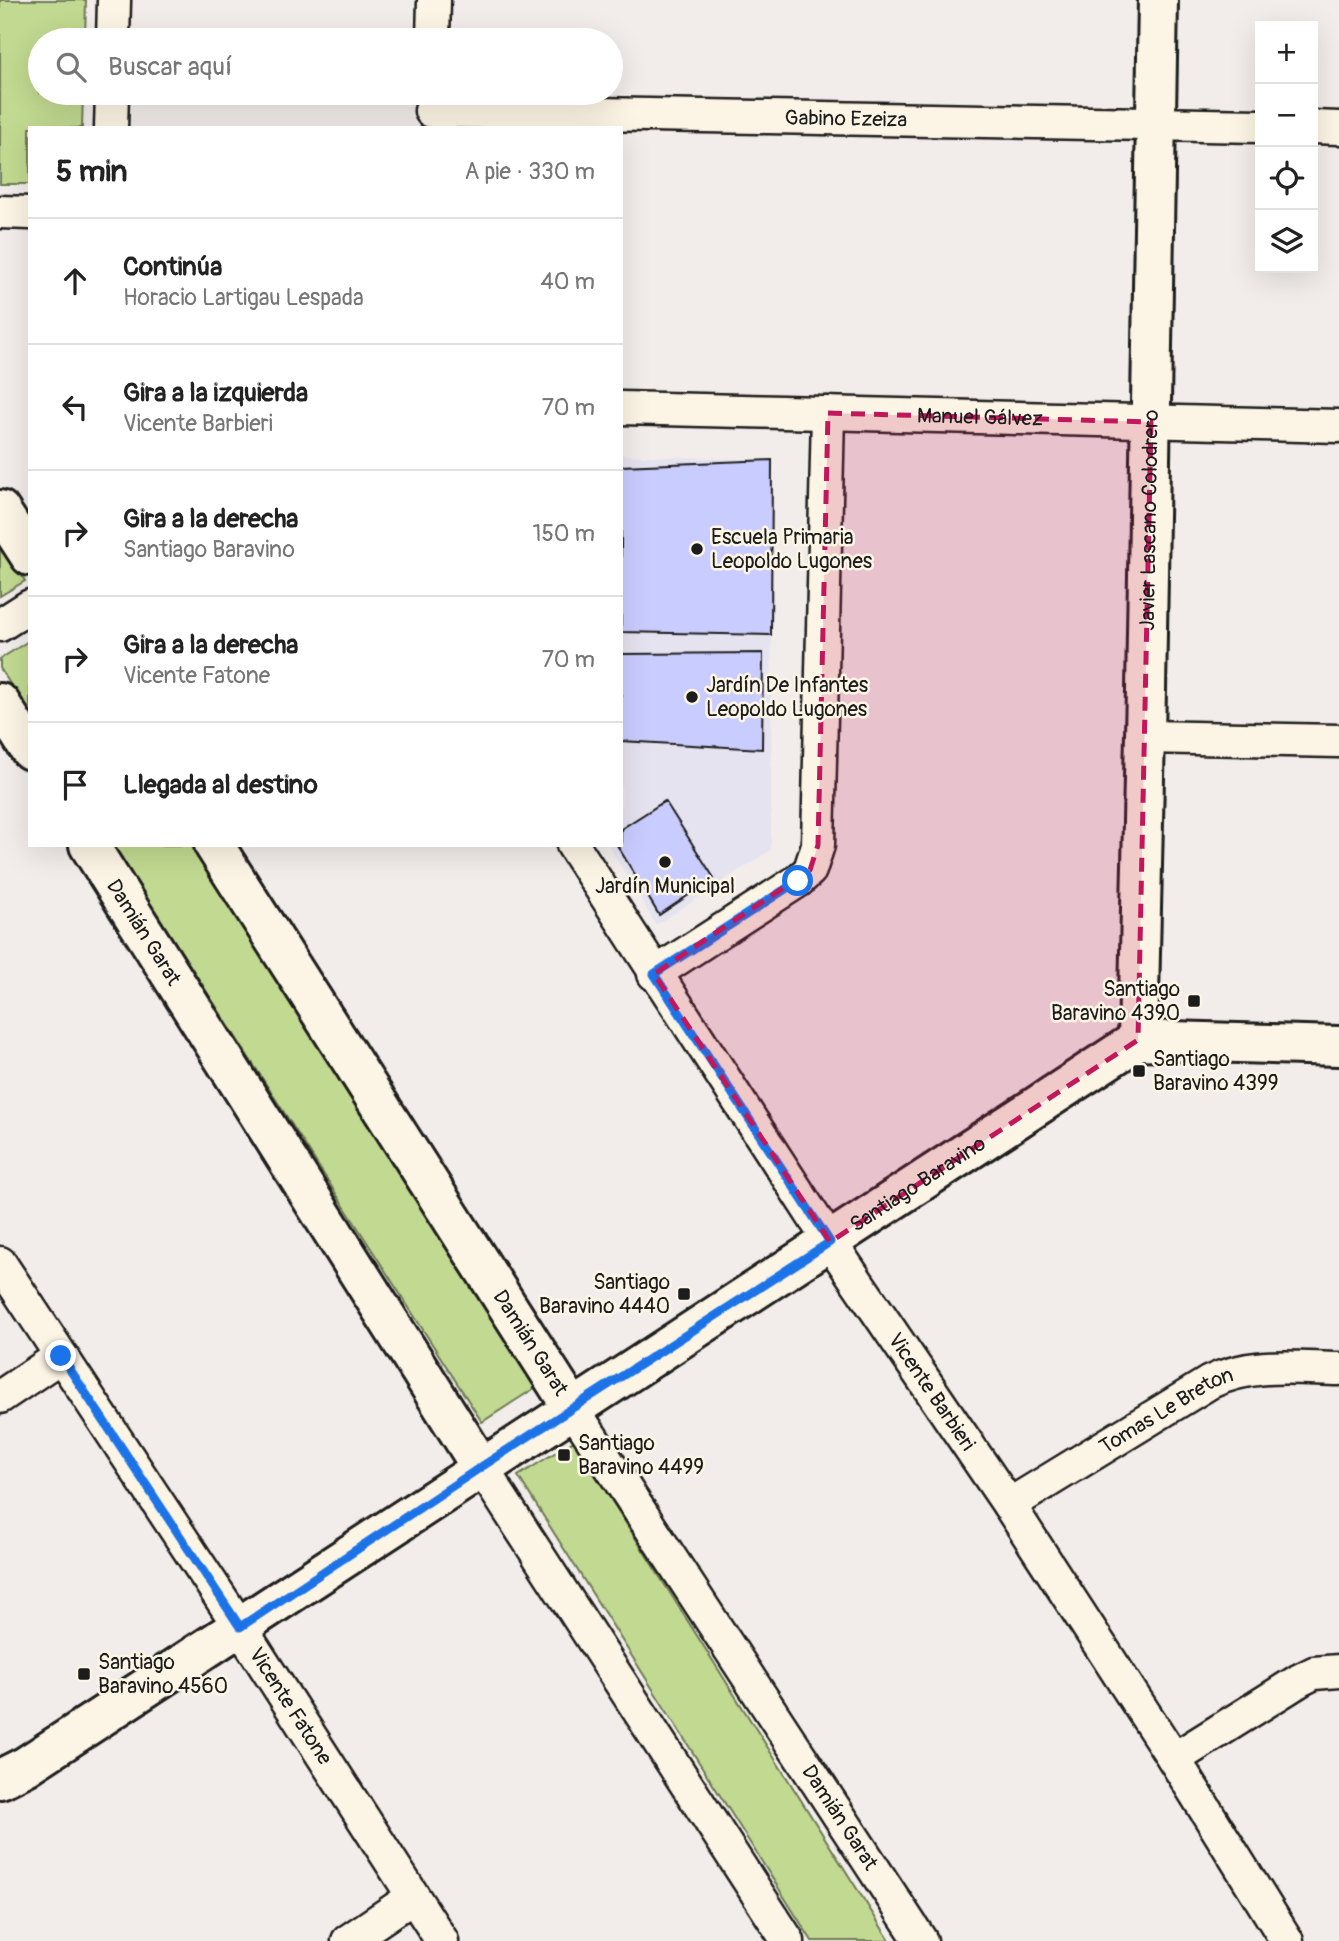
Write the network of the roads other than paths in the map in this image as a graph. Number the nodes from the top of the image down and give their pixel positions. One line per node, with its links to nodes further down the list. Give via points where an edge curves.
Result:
1 (114, 0): 4 (street)
2 (434, 0): 5 (street)
3 (1157, 0): 8 (main road, Javier Lascano Colodrero)
4 (113, 28)
5 (433, 28)
6 (112, 105): 9 (street)
7 (431, 111): 8 (street, Gabino Ezeiza)
8 (1156, 124): 10 (street, Gabino Ezeiza); 17 (main road, Javier Lascano Colodrero)
9 (111, 126)
10 (1255, 126)
11 (1318, 127): 12 (street)
12 (1339, 128)
13 (0, 212): 14 (street)
14 (28, 213)
15 (623, 408): 16 (street, Manuel Gálvez)
16 (828, 413): 17 (street, Manuel Gálvez); 30 (street, via 818,845 810,870 798,881)
17 (1150, 422): 18 (street, Manuel Gálvez); 24 (main road, Javier Lascano Colodrero)
18 (1339, 426)
19 (0, 510): 20 (main road)
20 (28, 553)
21 (28, 607): 22 (street)
22 (0, 625)
23 (0, 703): 26 (main road)
24 (1145, 737): 25 (street); 31 (main road, Javier Lascano Colodrero)
25 (1339, 741)
26 (28, 747)
27 (90, 847): 39 (main road, Damián Garat)
28 (215, 847): 38 (main road, Damián Garat)
29 (574, 847): 30 (street, Vicente Barbieri)
30 (654, 974): 33 (street, Vicente Barbieri)
31 (1138, 1040): 32 (main road); 33 (main road, Santiago Baravino)
32 (1339, 1046)
33 (830, 1242): 38 (main road, Santiago Baravino); 40 (street, Vicente Barbieri)
34 (0, 1263): 35 (street, Vicente Fatone)
35 (61, 1356): 37 (street); 41 (street, Vicente Fatone)
36 (1339, 1369): 40 (street, Tomas Le Breton, via 1256,1368 1231,1373)
37 (0, 1397)
38 (573, 1409): 39 (main road, Santiago Baravino); 49 (street, Damián Garat)
39 (481, 1467): 41 (main road, Santiago Baravino); 48 (street, Damián Garat)
40 (1009, 1505): 43 (street, Vicente Barbieri)
41 (240, 1627): 44 (main road, Santiago Baravino); 45 (street, Vicente Fatone)
42 (1339, 1671): 43 (street, via 1314,1672)
43 (1174, 1759): 50 (street, Vicente Barbieri)
44 (0, 1779)
45 (413, 1896): 46 (street); 47 (street, Vicente Fatone)
46 (348, 1941)
47 (442, 1941)
48 (788, 1941)
49 (921, 1941)
50 (1287, 1941)

